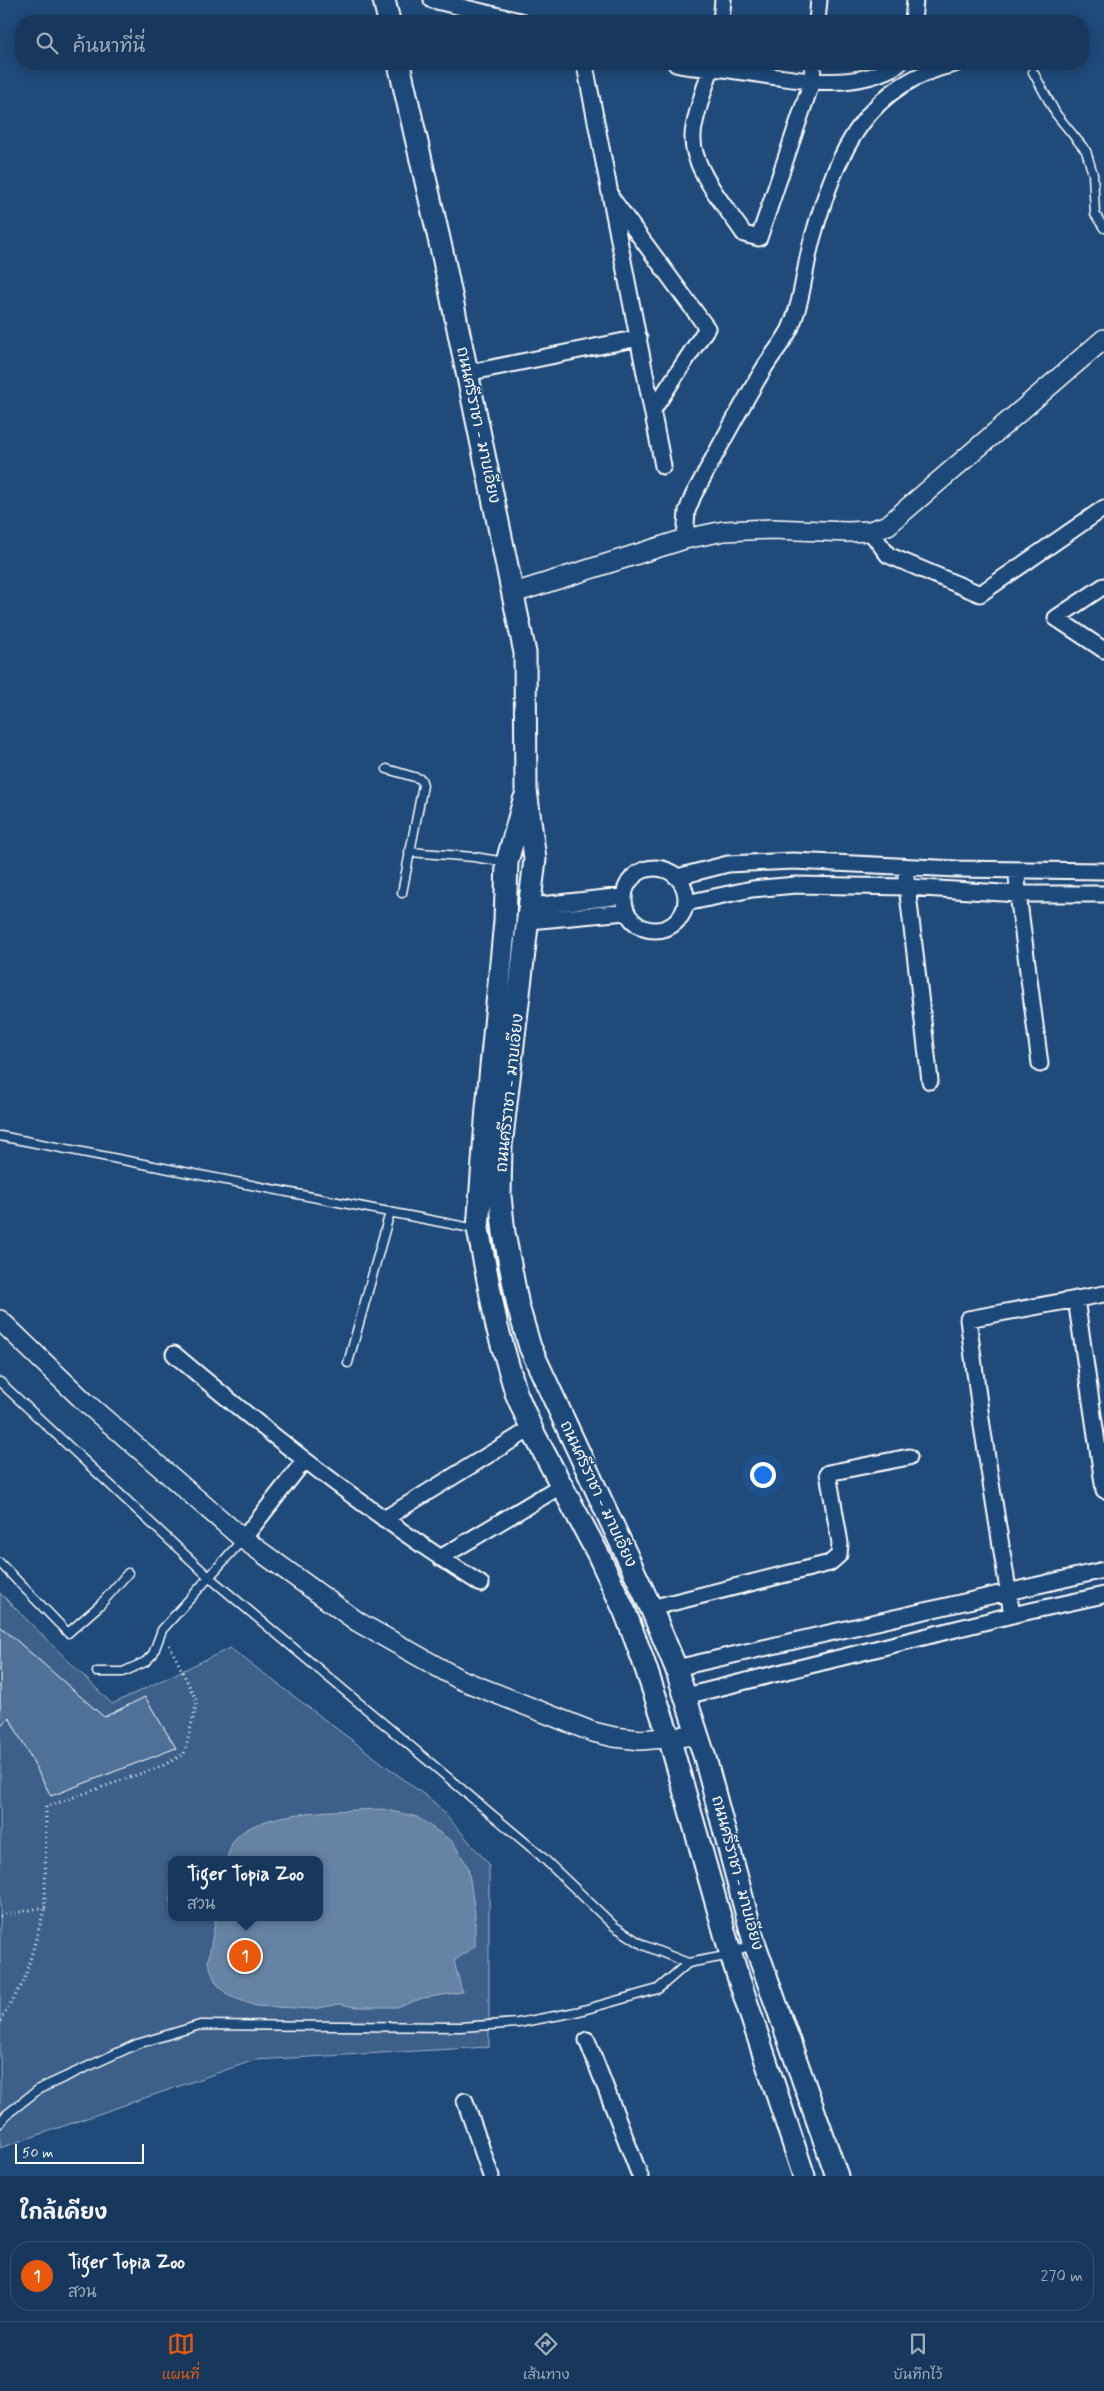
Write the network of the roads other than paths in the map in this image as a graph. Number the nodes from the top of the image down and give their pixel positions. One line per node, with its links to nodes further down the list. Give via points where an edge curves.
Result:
1 (384, 0): 6 (main road)
2 (432, 0): 7 (street)
3 (723, 0): 8 (street)
4 (819, 0): 9 (street)
5 (915, 0): 10 (street)
6 (388, 15)
7 (495, 15)
8 (722, 15)
9 (818, 15)
10 (914, 15)
11 (400, 70): 24 (main road, ถนนศรีราชา - มาบเอียง)
12 (585, 70): 20 (street)
13 (715, 70): 19 (street, via 693,135 696,156 744,234 759,238)
14 (738, 70): 19 (street)
15 (813, 70): 19 (street)
16 (887, 70): 19 (street, via 872,77)
17 (930, 70): 29 (street, via 886,94 850,138 813,234 803,292 790,328 693,496 687,511)
18 (1033, 72): 21 (lane, via 1056,114 1086,151 1093,174 1095,214)
19 (812, 80)
20 (610, 196): 22 (street); 25 (street, via 707,328)
21 (1104, 228)
22 (639, 338): 24 (street); 25 (street)
23 (1104, 339): 28 (street, via 888,525)
24 (467, 373): 31 (main road, ถนนศรีราชา - มาบเอียง)
25 (653, 410): 26 (street)
26 (663, 466)
27 (1104, 508): 28 (street, via 980,594 888,555)
28 (870, 531): 29 (street, via 724,531)
29 (685, 539): 31 (street)
30 (1104, 586): 32 (street, via 1056,618)
31 (514, 593): 34 (main road, ถนนศรีราชา - มาบเอียง, via 525,653)
32 (1104, 650)
33 (387, 769): 35 (lane, via 422,782)
34 (526, 790): 36 (main road, ถนนศรีราชา - มาบเอียง); 51 (main road, ถนนศรีราชา - มาบเอียง, via 535,859)
35 (410, 852): 36 (lane); 44 (lane)
36 (507, 862): 50 (main road, ถนนศรีราชา - มาบเอียง)
37 (748, 863): 38 (street, via 793,861); 41 (street, via 728,864); 43 (street)
38 (905, 865): 39 (street); 42 (street)
39 (1017, 870): 40 (street); 45 (street)
40 (1104, 871)
41 (677, 877): 47 (street, via 659,868 640,872 626,885); 48 (street, via 683,885)
42 (907, 887): 43 (street, via 796,885); 45 (street); 53 (street)
43 (752, 889): 48 (street)
44 (402, 893)
45 (1018, 894): 46 (street); 52 (street)
46 (1104, 894)
47 (624, 896): 49 (street); 51 (street)
48 (686, 904): 49 (street, via 678,920 662,930 643,929)
49 (626, 912): 51 (street)
50 (505, 913): 51 (main road); 56 (main road, ถนนศรีราชา - มาบเอียง)
51 (530, 914): 78 (main road, ถนนศรีราชา - มาบเอียง, via 501,1146 500,1196 504,1233 518,1306 530,1347)
52 (1040, 1064)
53 (930, 1081)
54 (0, 1136): 55 (lane)
55 (390, 1212): 56 (lane); 61 (lane)
56 (478, 1229): 63 (main road, ถนนศรีราชา - มาบเอียง, via 504,1358)
57 (1104, 1294): 58 (street)
58 (1076, 1299): 67 (street); 76 (street, via 968,1319)
59 (0, 1320): 69 (street, via 85,1402)
60 (174, 1354): 65 (street)
61 (348, 1363)
62 (0, 1382): 74 (lane)
63 (532, 1428): 66 (main road, ถนนศรีราชา - มาบเอียง); 68 (street)
64 (908, 1457): 78 (street, via 828,1473 840,1543 839,1555 830,1563)
65 (304, 1462): 68 (street); 69 (street)
66 (562, 1485): 70 (street); 84 (main road, ถนนศรีราชา - มาบเอียง, via 625,1612)
67 (1104, 1490)
68 (384, 1519): 70 (street)
69 (243, 1539): 74 (lane); 84 (street, via 358,1622 459,1679 593,1732 642,1740)
70 (440, 1558): 75 (street)
71 (0, 1563): 73 (lane, via 68,1632)
72 (1104, 1570): 76 (street)
73 (128, 1573)
74 (209, 1577): 81 (lane, via 162,1630 153,1654 145,1662 123,1672); 87 (lane, via 539,1854 614,1926 643,1945)
75 (481, 1584)
76 (1008, 1592): 79 (street); 80 (street)
77 (1104, 1595): 79 (street)
78 (651, 1608): 80 (main road, ถนนศรีราชา - มาบเอียง)
79 (1012, 1615): 82 (street)
80 (676, 1668): 82 (main road, ถนนศรีราชา - มาบเอียง)
81 (97, 1672)
82 (686, 1696): 83 (main road, ถนนศรีราชา - มาบเอียง)
83 (698, 1736): 84 (street); 85 (main road, ถนนศรีราชา - มาบเอียง)
84 (669, 1737): 86 (main road, ถนนศรีราชา - มาบเอียง)
85 (754, 1942): 86 (lane); 94 (main road, ถนนศรีราชา - มาบเอียง)
86 (731, 1954): 87 (lane); 93 (main road, ถนนศรีราชา - มาบเอียง)
87 (688, 1963): 90 (lane, via 658,1989 576,2012 518,2023 460,2027 200,2026 137,2044 39,2089)
88 (587, 2040): 92 (street)
89 (464, 2101): 91 (street)
90 (0, 2123)
91 (491, 2176)
92 (640, 2176)
93 (804, 2176)
94 (837, 2176)

